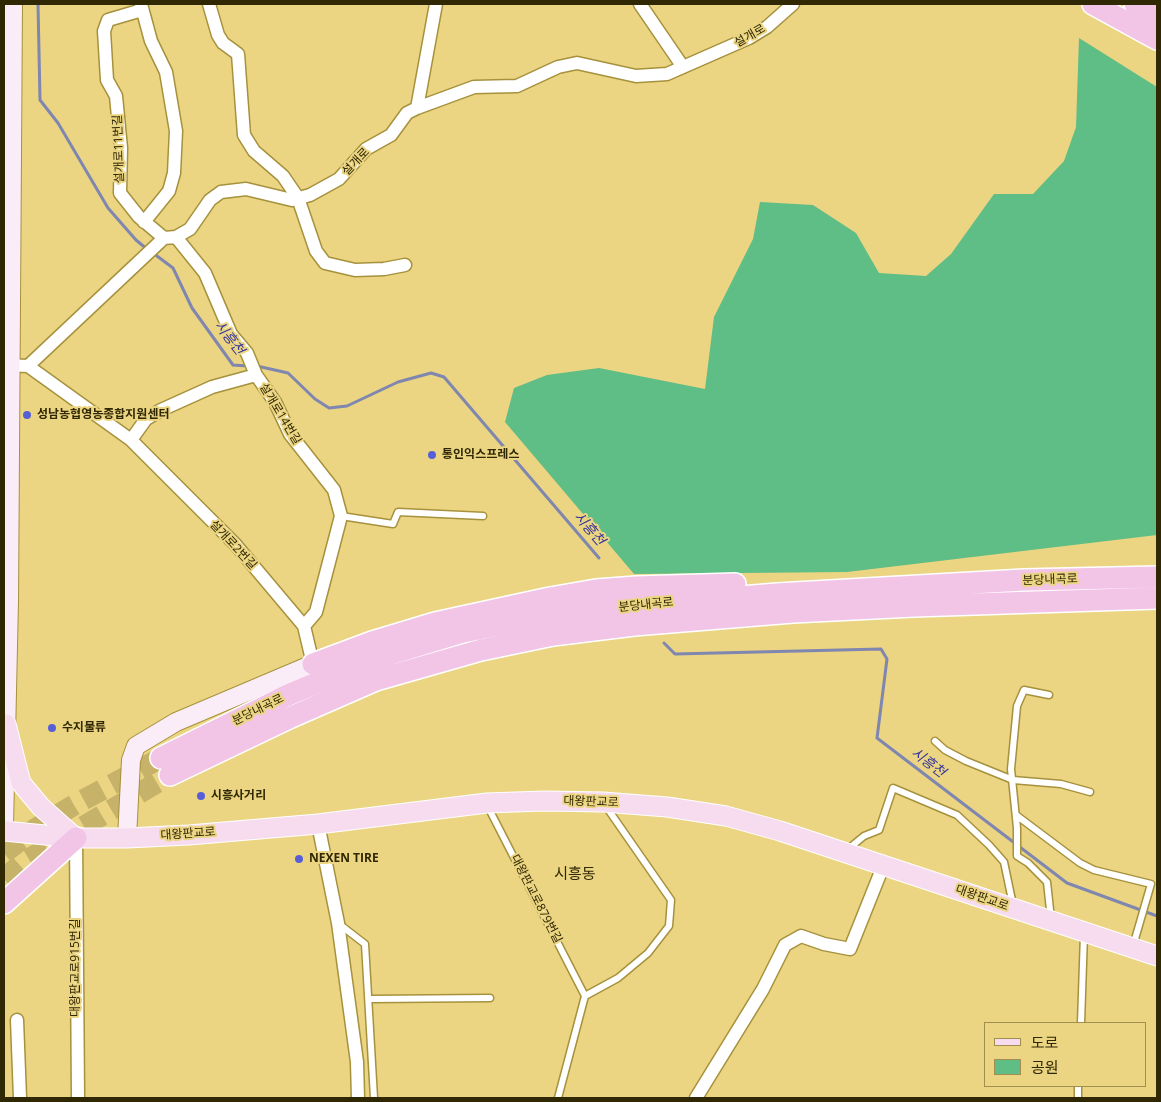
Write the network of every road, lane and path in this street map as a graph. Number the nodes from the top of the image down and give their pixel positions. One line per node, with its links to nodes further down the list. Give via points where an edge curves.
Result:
1 (13, 4): 17 (main road)
2 (209, 4): 13 (street, via 218,35 238,54 244,135 254,151 283,176)
3 (436, 4): 12 (street)
4 (640, 4): 11 (street)
5 (793, 4): 11 (street, 설개로, via 749,38)
6 (1093, 4): 10 (highway)
7 (1135, 4): 9 (highway)
8 (142, 7): 14 (street, via 166,72 176,131 174,173 169,191); 14 (street, 설개로11번길, via 108,20 104,31 107,80 116,96 119,121 120,193)
9 (1157, 17)
10 (1157, 39)
11 (683, 67): 12 (street, 설개로, via 668,74 644,76 613,73 577,63 558,67 517,86 474,86)
12 (417, 108): 13 (street, 설개로, via 407,113 391,135 366,149 339,179)
13 (298, 198): 15 (street, 설개로, via 292,200 246,189 221,192 210,200 190,229); 16 (street, via 316,252 326,263 355,270)
14 (144, 222): 15 (street, 설개로11번길)
15 (165, 240): 17 (street, 설개로); 18 (street, 설개로14번길, via 205,273 231,334 247,352)
16 (405, 265)
17 (14, 366): 19 (street, 설개로2번길); 30 (main road)
18 (256, 374): 19 (street, via 212,387 161,410 146,419); 20 (street, 설개로14번길, via 275,402 290,434 334,490)
19 (131, 440): 27 (street, 설개로2번길, via 235,544)
20 (340, 516): 21 (lane, via 393,524 398,512); 27 (street, 설개로14번길, via 316,612)
21 (483, 516)
22 (1157, 572): 23 (highway)
23 (1127, 577): 24 (highway, 분당내곡로); 25 (highway, 분당내곡로)
24 (1157, 577)
25 (805, 593): 26 (highway, 분당내곡로, via 643,605 538,617 464,632 374,659 288,695 165,766 376,680 482,650 553,635 793,612); 28 (highway, via 766,584 596,590 435,623)
26 (1157, 598)
27 (304, 626): 28 (street, 설개로2번길)
28 (313, 664): 41 (main road, via 176,722 136,746 131,760)
29 (1050, 695): 32 (lane, via 1024,690 1017,706)
30 (6, 724): 38 (main road); 40 (main road, via 21,783 41,807)
31 (935, 741): 32 (lane, via 966,761)
32 (1012, 780): 33 (lane, via 1061,784); 36 (lane)
33 (1090, 792)
34 (603, 802): 35 (main road, 대왕판교로); 42 (main road, 대왕판교로, via 726,816); 51 (lane, via 671,900 669,926 648,953 618,978)
35 (487, 803): 37 (main road, 대왕판교로); 51 (lane, 대왕판교로879번길)
36 (1016, 815): 46 (lane, via 1017,856 1047,882); 49 (lane, via 1080,863 1094,870 1151,884)
37 (318, 824): 41 (main road, 대왕판교로); 47 (street)
38 (4, 827)
39 (4, 831): 40 (main road, 대왕판교로)
40 (76, 838): 41 (main road, 대왕판교로); 44 (highway); 57 (street, 대왕판교로915번길)
41 (127, 838)
42 (846, 851): 43 (main road, 대왕판교로); 45 (lane, via 864,836 879,830 893,788 957,815 988,845 1004,862)
43 (884, 864): 45 (main road, 대왕판교로); 61 (street, via 850,949 801,936 785,945 763,989)
44 (4, 902)
45 (1013, 909): 46 (main road, 대왕판교로)
46 (1051, 920): 48 (main road, 대왕판교로)
47 (338, 923): 53 (lane, via 365,944); 58 (street, via 357,1062)
48 (1084, 930): 49 (main road, 대왕판교로); 55 (lane)
49 (1133, 947): 50 (main road, 대왕판교로)
50 (1157, 956)
51 (585, 996): 60 (lane)
52 (490, 998): 53 (lane)
53 (370, 999): 59 (lane)
54 (17, 1020): 56 (street)
55 (1080, 1022)
56 (20, 1098)
57 (78, 1098)
58 (358, 1098)
59 (374, 1098)
60 (558, 1098)
61 (696, 1098)

